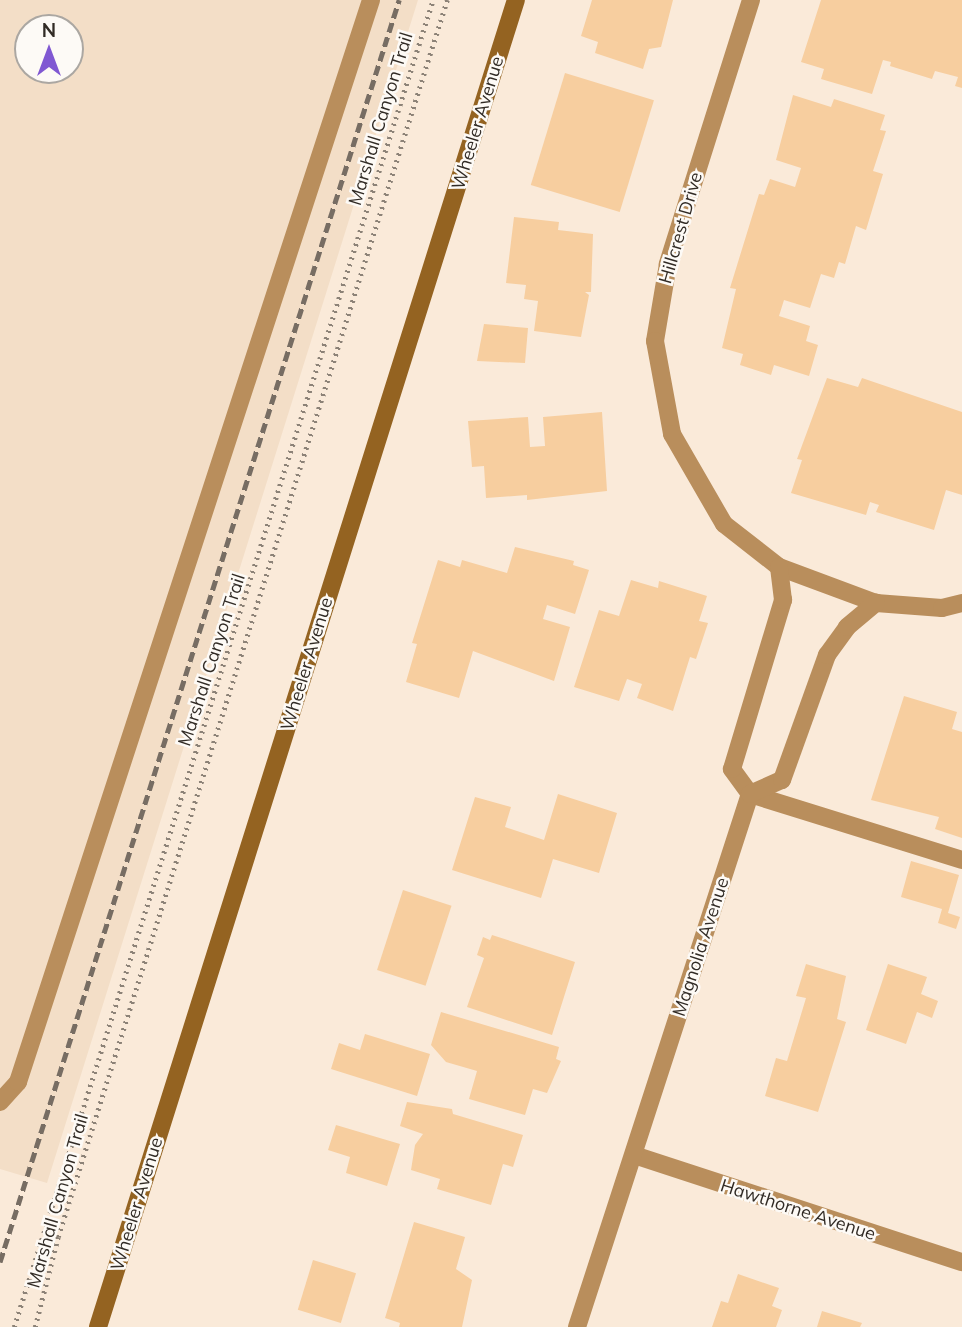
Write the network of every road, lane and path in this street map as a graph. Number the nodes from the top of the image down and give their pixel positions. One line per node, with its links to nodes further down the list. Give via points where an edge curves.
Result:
1 (371, 0): 11 (street, via 18,1082)
2 (433, 0): 14 (path, Marshall Canyon Trail)
3 (447, 0): 15 (path, Marshall Canyon Trail, via 58,1237)
4 (516, 0): 16 (main road, Wheeler Avenue)
5 (751, 0): 6 (street, Hillcrest Drive, via 668,264 655,341 672,434 724,524)
6 (779, 567): 7 (street, Hillcrest Drive); 9 (street, via 783,600 732,769)
7 (876, 603): 8 (street, Hillcrest Drive, via 942,608); 9 (street, via 847,627 827,655 782,780)
8 (962, 603)
9 (750, 794): 10 (street); 12 (street, Magnolia Avenue)
10 (962, 860)
11 (0, 1102)
12 (634, 1155): 13 (street, Hawthorne Avenue); 17 (street, Magnolia Avenue)
13 (962, 1262)
14 (14, 1327)
15 (35, 1327)
16 (98, 1327)
17 (577, 1327)

